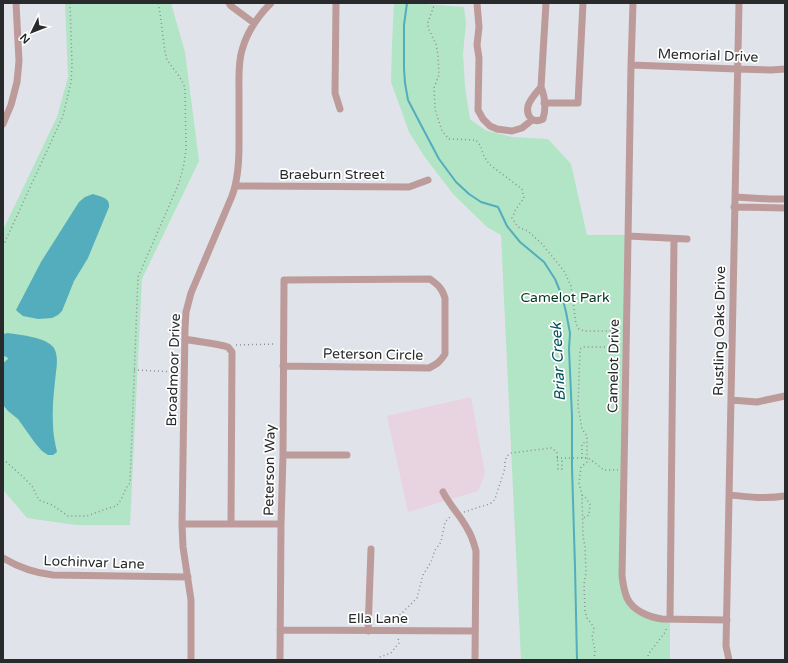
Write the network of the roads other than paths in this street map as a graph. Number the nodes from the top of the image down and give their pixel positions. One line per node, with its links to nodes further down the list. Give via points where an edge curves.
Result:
1 (16, 3): 18 (street, via 18,82)
2 (229, 3): 10 (street)
3 (271, 3): 10 (street, Broadmoor Drive)
4 (336, 3): 16 (street, via 335,93)
5 (477, 3): 17 (street, via 478,110 490,126 497,129 512,131 522,128)
6 (546, 3): 14 (street)
7 (583, 3): 15 (street, via 578,103)
8 (633, 3): 11 (street, Camelot Drive)
9 (739, 3): 12 (street, Rustling Oaks Drive)
10 (254, 23): 20 (street, Broadmoor Drive, via 240,58 238,167)
11 (631, 64): 12 (street, Memorial Drive); 25 (street, Camelot Drive)
12 (737, 69): 13 (street, Memorial Drive); 21 (street, Rustling Oaks Drive)
13 (785, 69)
14 (541, 87): 15 (street); 17 (street, via 528,106)
15 (544, 103): 17 (street, via 543,119 538,122)
16 (340, 109)
17 (532, 120)
18 (3, 124)
19 (428, 180): 20 (street, Braeburn Street, via 409,187)
20 (235, 186): 29 (street, Broadmoor Drive, via 191,293 186,312)
21 (735, 197): 22 (street); 23 (street, Rustling Oaks Drive)
22 (785, 199)
23 (734, 207): 24 (street); 32 (street, Rustling Oaks Drive)
24 (785, 208)
25 (628, 236): 26 (street); 44 (street, Camelot Drive, via 622,576 628,600 635,607 653,618)
26 (674, 239): 27 (street); 44 (street)
27 (687, 240)
28 (284, 280): 30 (street, Peterson Way); 30 (street, Peterson Circle, via 430,279 443,290 445,298 445,354 440,362 429,368)
29 (185, 339): 38 (street, Broadmoor Drive); 39 (street, via 221,344 232,352)
30 (283, 366): 33 (street, Peterson Way)
31 (785, 396): 32 (street, via 757,402)
32 (730, 400): 36 (street, Rustling Oaks Drive)
33 (283, 455): 34 (street); 40 (street, Peterson Way)
34 (347, 455)
35 (443, 492): 48 (street, via 469,531 476,551)
36 (729, 495): 37 (street, via 754,498); 45 (street, Rustling Oaks Drive)
37 (785, 496)
38 (182, 524): 39 (street); 43 (street, Broadmoor Drive)
39 (231, 524): 40 (street)
40 (281, 524): 46 (street, Peterson Way)
41 (370, 549): 47 (street)
42 (3, 558): 43 (street, Lochinvar Lane, via 47,575)
43 (188, 577): 49 (street, Broadmoor Drive)
44 (668, 619): 45 (street, Camelot Drive)
45 (727, 620): 52 (street, Rustling Oaks Drive, via 726,646)
46 (280, 630): 47 (street, Ella Lane); 50 (street, Peterson Way)
47 (368, 631): 48 (street, Ella Lane)
48 (475, 631): 51 (street)
49 (191, 660)
50 (280, 660)
51 (475, 660)
52 (729, 660)

